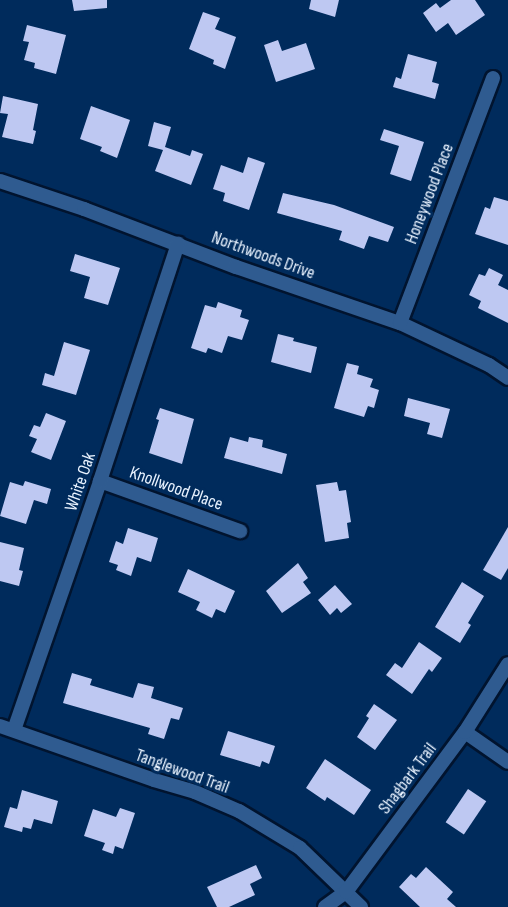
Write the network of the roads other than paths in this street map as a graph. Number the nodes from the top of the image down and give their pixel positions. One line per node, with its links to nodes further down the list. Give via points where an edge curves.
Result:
1 (493, 78): 4 (street, Honeywood Place)
2 (0, 181): 3 (street, Northwoods Drive)
3 (178, 244): 4 (street, Northwoods Drive); 6 (street, White Oak)
4 (399, 323): 5 (street, Northwoods Drive, via 489,365)
5 (508, 378)
6 (100, 481): 7 (street, Knollwood Place); 9 (street, White Oak)
7 (240, 531)
8 (508, 664): 10 (street, Shagbark Trail)
9 (7, 728): 12 (street, Tanglewood Trail, via 195,792 239,811 300,848)
10 (465, 732): 11 (street); 12 (street, Shagbark Trail)
11 (508, 762)
12 (346, 892): 13 (street, Shagbark Trail); 14 (street, Tanglewood Trail)
13 (325, 907)
14 (361, 907)

